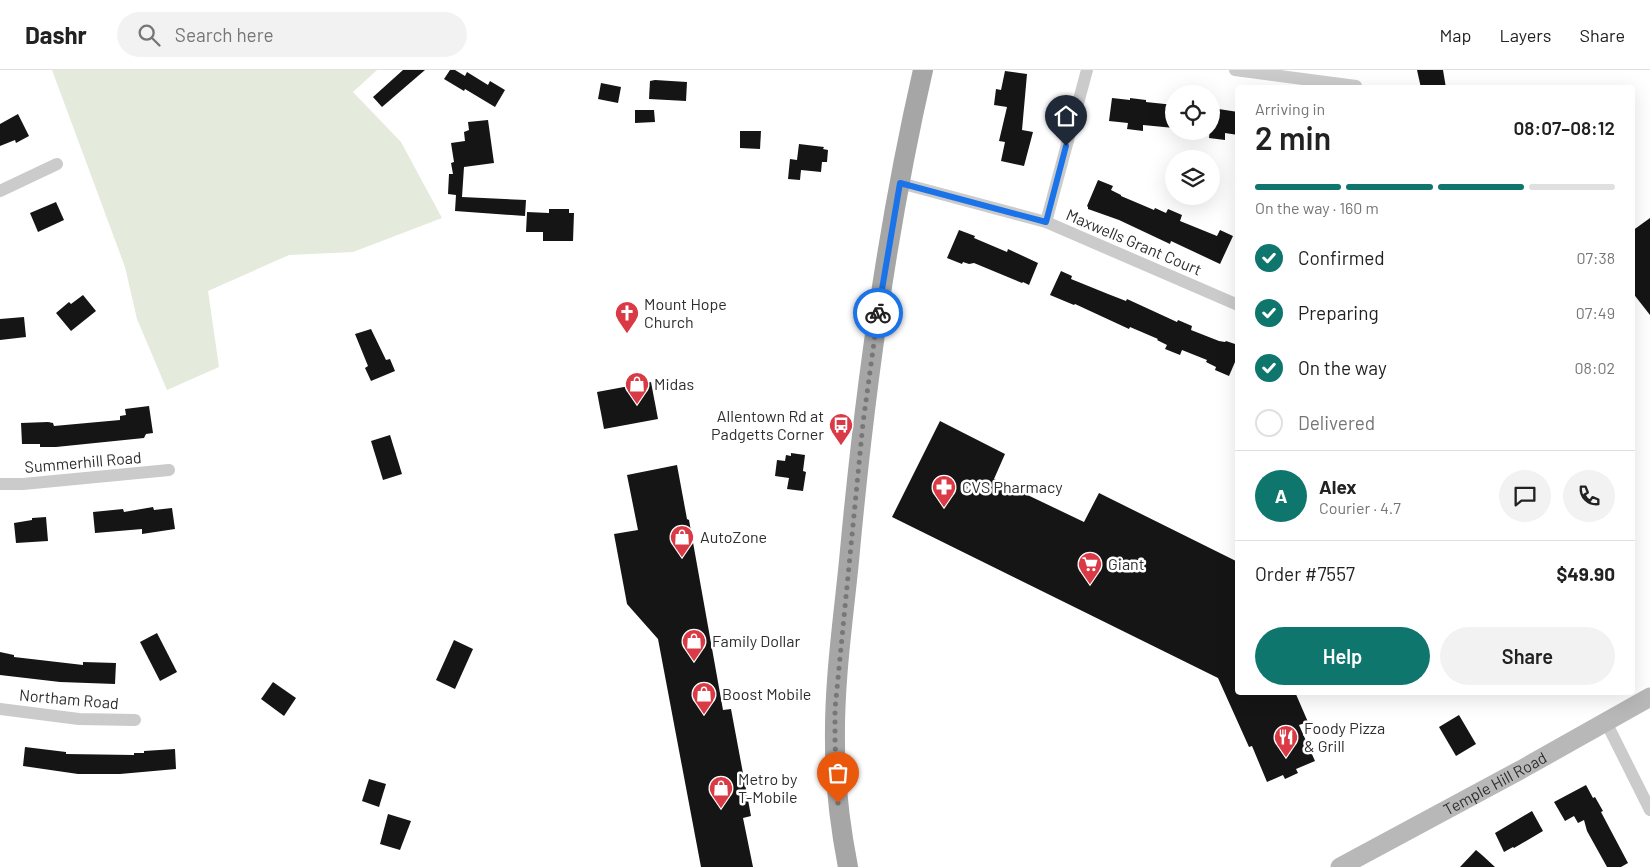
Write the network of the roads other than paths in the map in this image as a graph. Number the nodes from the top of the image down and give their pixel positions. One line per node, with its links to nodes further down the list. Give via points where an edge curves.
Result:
1 (924, 70): 6 (main road)
2 (1086, 70): 8 (street)
3 (1235, 70): 4 (street)
4 (1348, 85)
5 (57, 164): 7 (street)
6 (900, 183): 8 (street, Maxwells Grant Court); 17 (main road, via 863,423 835,709 838,803)
7 (0, 190)
8 (1046, 222): 9 (street, Maxwells Grant Court)
9 (1235, 303)
10 (170, 470): 11 (street, Summerhill Road)
11 (0, 484)
12 (1650, 697): 15 (main road, Temple Hill Road)
13 (0, 709): 14 (street, Northam Road, via 79,719)
14 (135, 720)
15 (1606, 722): 16 (street); 18 (main road, Temple Hill Road)
16 (1650, 810)
17 (848, 867)
18 (1340, 867)

